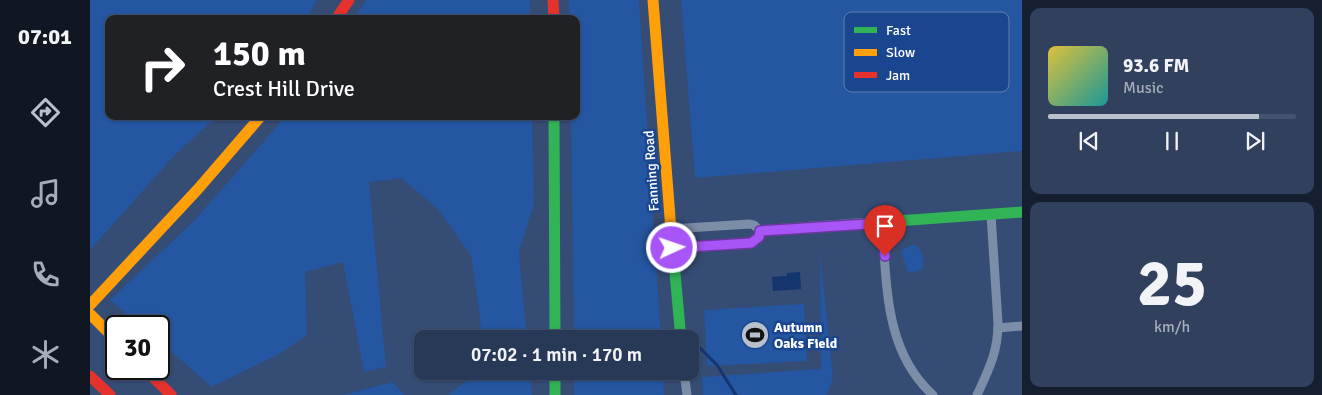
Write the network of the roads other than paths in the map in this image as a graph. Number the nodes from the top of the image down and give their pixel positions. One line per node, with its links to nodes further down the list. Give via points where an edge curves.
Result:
1 (349, 0): 4 (main road)
2 (554, 0): 5 (main road)
3 (653, 0): 11 (main road, Fanning Road)
4 (339, 15)
5 (554, 15)
6 (258, 120): 14 (main road)
7 (554, 120): 19 (main road)
8 (1022, 212): 9 (main road)
9 (991, 215): 10 (main road); 18 (street)
10 (882, 223): 12 (main road); 29 (street, via 889,305 896,337 908,365)
11 (670, 229): 12 (street, via 750,224); 13 (main road, Fanning Road)
12 (760, 231): 13 (street, via 759,237 751,243)
13 (672, 248): 20 (main road, Fanning Road)
14 (90, 305)
15 (90, 314): 17 (main road)
16 (1022, 326): 18 (street)
17 (105, 328)
18 (998, 328): 30 (street, via 996,352)
19 (555, 330)
20 (680, 330)
21 (90, 376): 25 (main road)
22 (156, 380): 26 (main road)
23 (555, 380): 27 (main road)
24 (685, 380): 28 (street)
25 (110, 395)
26 (171, 395)
27 (555, 395)
28 (687, 395)
29 (933, 395)
30 (977, 395)

